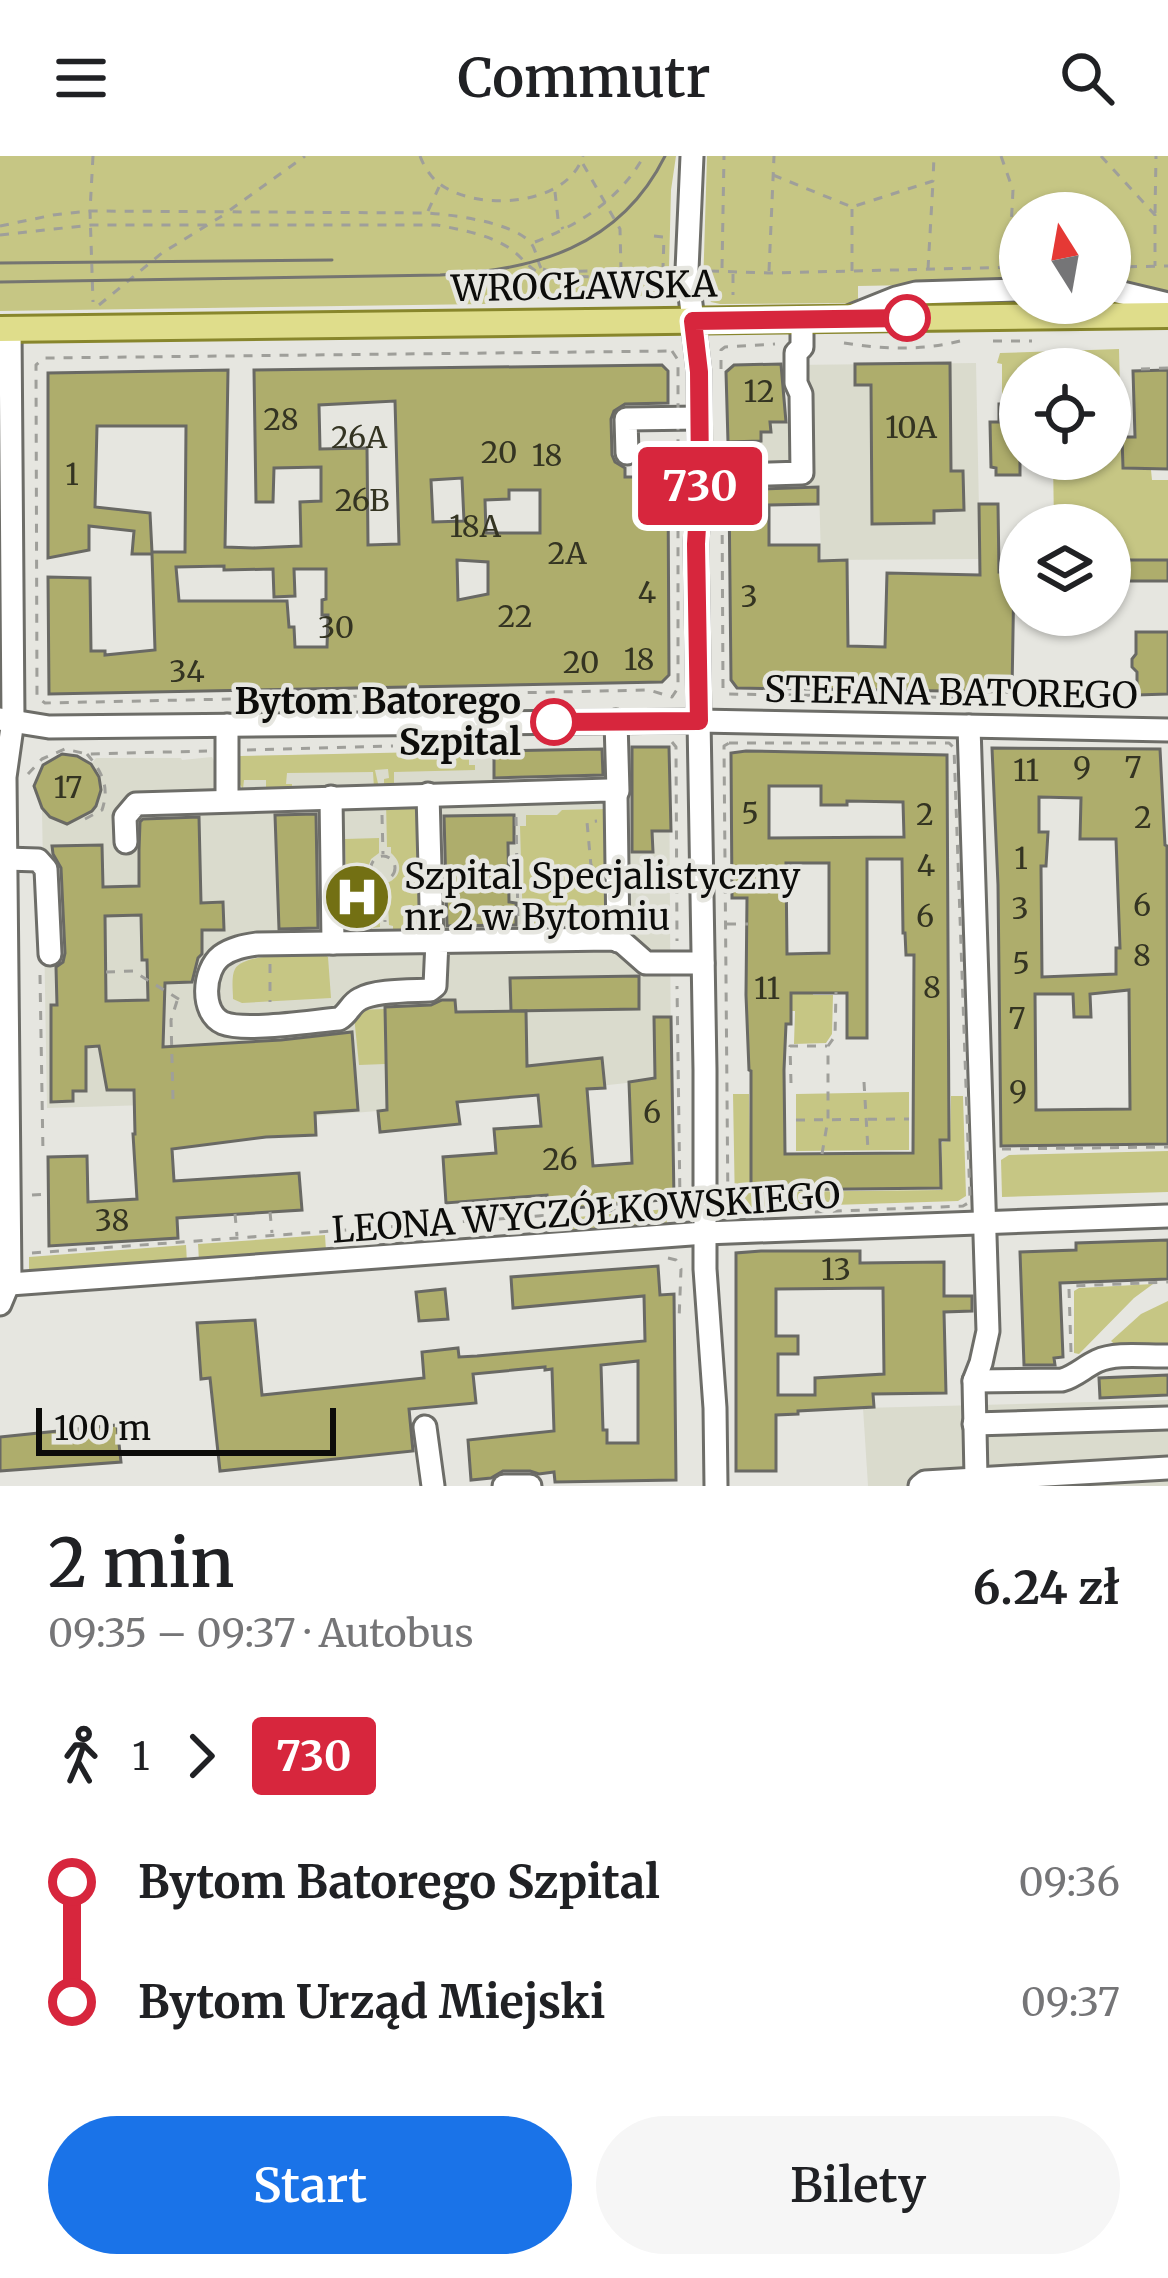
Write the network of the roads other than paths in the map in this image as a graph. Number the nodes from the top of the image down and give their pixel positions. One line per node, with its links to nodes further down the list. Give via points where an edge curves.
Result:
1 (692, 156): 6 (street)
2 (999, 291): 8 (street, via 896,298)
3 (1131, 295): 4 (street)
4 (1168, 304)
5 (1168, 315): 8 (main road, WROCŁAWSKA)
6 (693, 321): 7 (main road, WROCŁAWSKA); 9 (main road, WROCŁAWSKA); 10 (street, via 699,359)
7 (5, 329): 13 (street)
8 (844, 330): 9 (main road, WROCŁAWSKA)
9 (802, 337): 12 (street, via 802,473)
10 (689, 418): 11 (street, via 626,418); 12 (street)
11 (627, 453)
12 (711, 476): 15 (street, via 696,544)
13 (6, 720): 16 (street, STEFANA BATOREGO, via 49,727); 19 (street)
14 (611, 721): 15 (street, STEFANA BATOREGO); 16 (street, STEFANA BATOREGO); 20 (street, via 618,790)
15 (699, 721): 17 (street, STEFANA BATOREGO); 29 (street)
16 (227, 725): 23 (street)
17 (969, 726): 18 (street, STEFANA BATOREGO); 32 (street)
18 (1168, 730)
19 (2, 779): 25 (street)
20 (612, 792): 21 (street); 27 (street)
21 (428, 794): 22 (street); 26 (street)
22 (331, 796): 23 (street); 28 (street)
23 (227, 800): 24 (street, via 136,804 125,817)
24 (126, 842)
25 (6, 859): 30 (street, via 38,860 46,869); 34 (street)
26 (434, 941): 27 (street); 28 (street); 28 (street, via 437,982 430,990 364,996 339,1019 226,1025 209,1009 209,974 237,947)
27 (618, 941): 29 (street, via 646,963)
28 (333, 943)
29 (703, 963): 33 (street)
30 (47, 964)
31 (1168, 1216): 32 (street, LEONA WYCZÓŁKOWSKIEGO)
32 (985, 1221): 33 (street, LEONA WYCZÓŁKOWSKIEGO); 36 (street, via 988,1330)
33 (705, 1233): 34 (street, LEONA WYCZÓŁKOWSKIEGO); 45 (street)
34 (5, 1287)
35 (1168, 1356): 36 (street, via 1108,1358 1062,1380)
36 (974, 1381): 38 (street)
37 (1168, 1418): 38 (street)
38 (974, 1424): 41 (street)
39 (425, 1427): 42 (street)
40 (1168, 1468): 41 (street)
41 (976, 1477): 46 (street)
42 (433, 1486)
43 (504, 1486): 44 (street)
44 (530, 1486)
45 (716, 1486)
46 (920, 1486)

